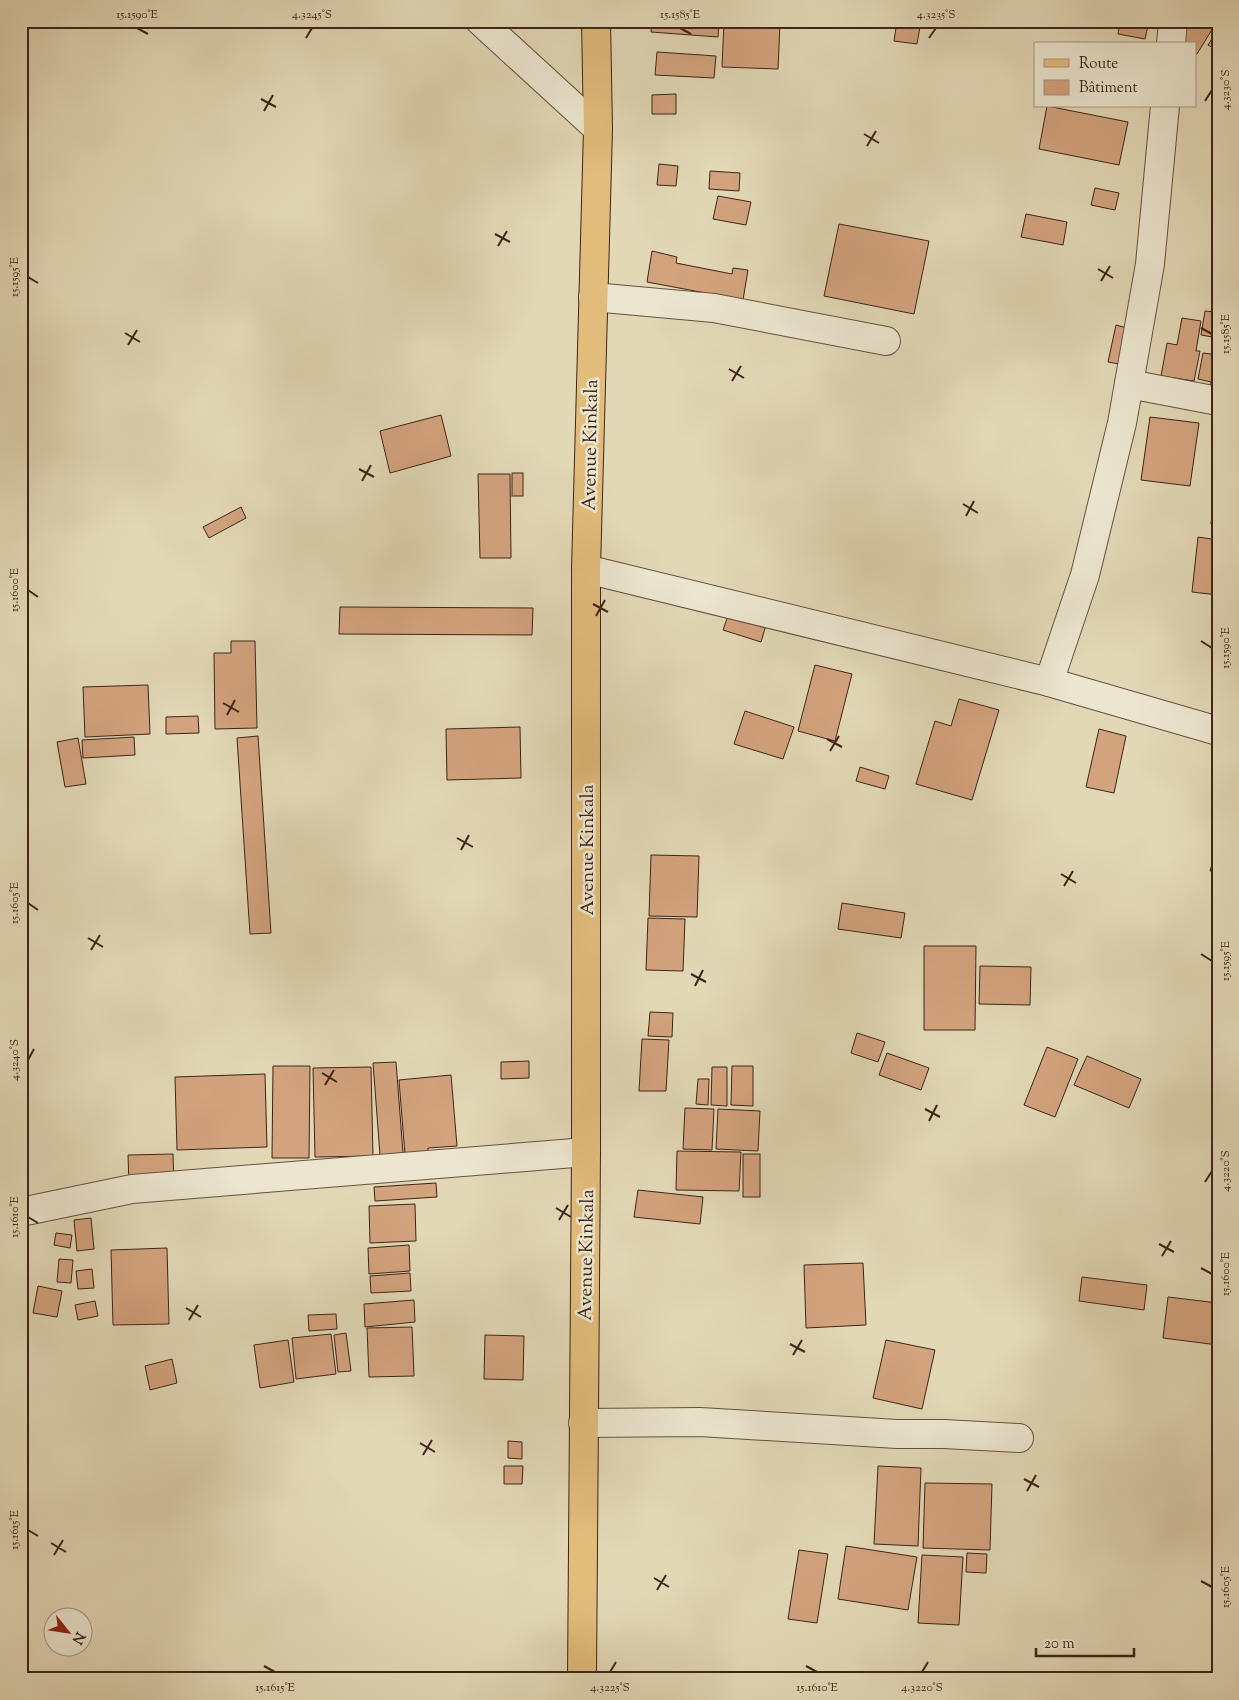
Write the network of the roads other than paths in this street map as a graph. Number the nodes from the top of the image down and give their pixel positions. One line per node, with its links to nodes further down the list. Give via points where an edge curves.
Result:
1 (480, 21): 6 (street)
2 (596, 21): 6 (main road, Avenue Kinkala)
3 (1173, 21): 4 (street)
4 (1171, 42)
5 (1165, 108): 9 (street, via 1150,264)
6 (598, 129): 7 (main road, Avenue Kinkala)
7 (593, 297): 8 (street, via 714,308); 11 (main road, Avenue Kinkala)
8 (886, 341)
9 (1129, 384): 10 (street); 12 (street, via 1085,575)
10 (1218, 401)
11 (586, 569): 12 (street); 14 (main road, Avenue Kinkala)
12 (1049, 682): 13 (street)
13 (1218, 731)
14 (586, 1152): 15 (street, via 132,1189); 16 (main road, Avenue Kinkala)
15 (21, 1212)
16 (583, 1423): 17 (street, via 700,1422); 18 (main road, Avenue Kinkala)
17 (1018, 1438)
18 (582, 1679)

